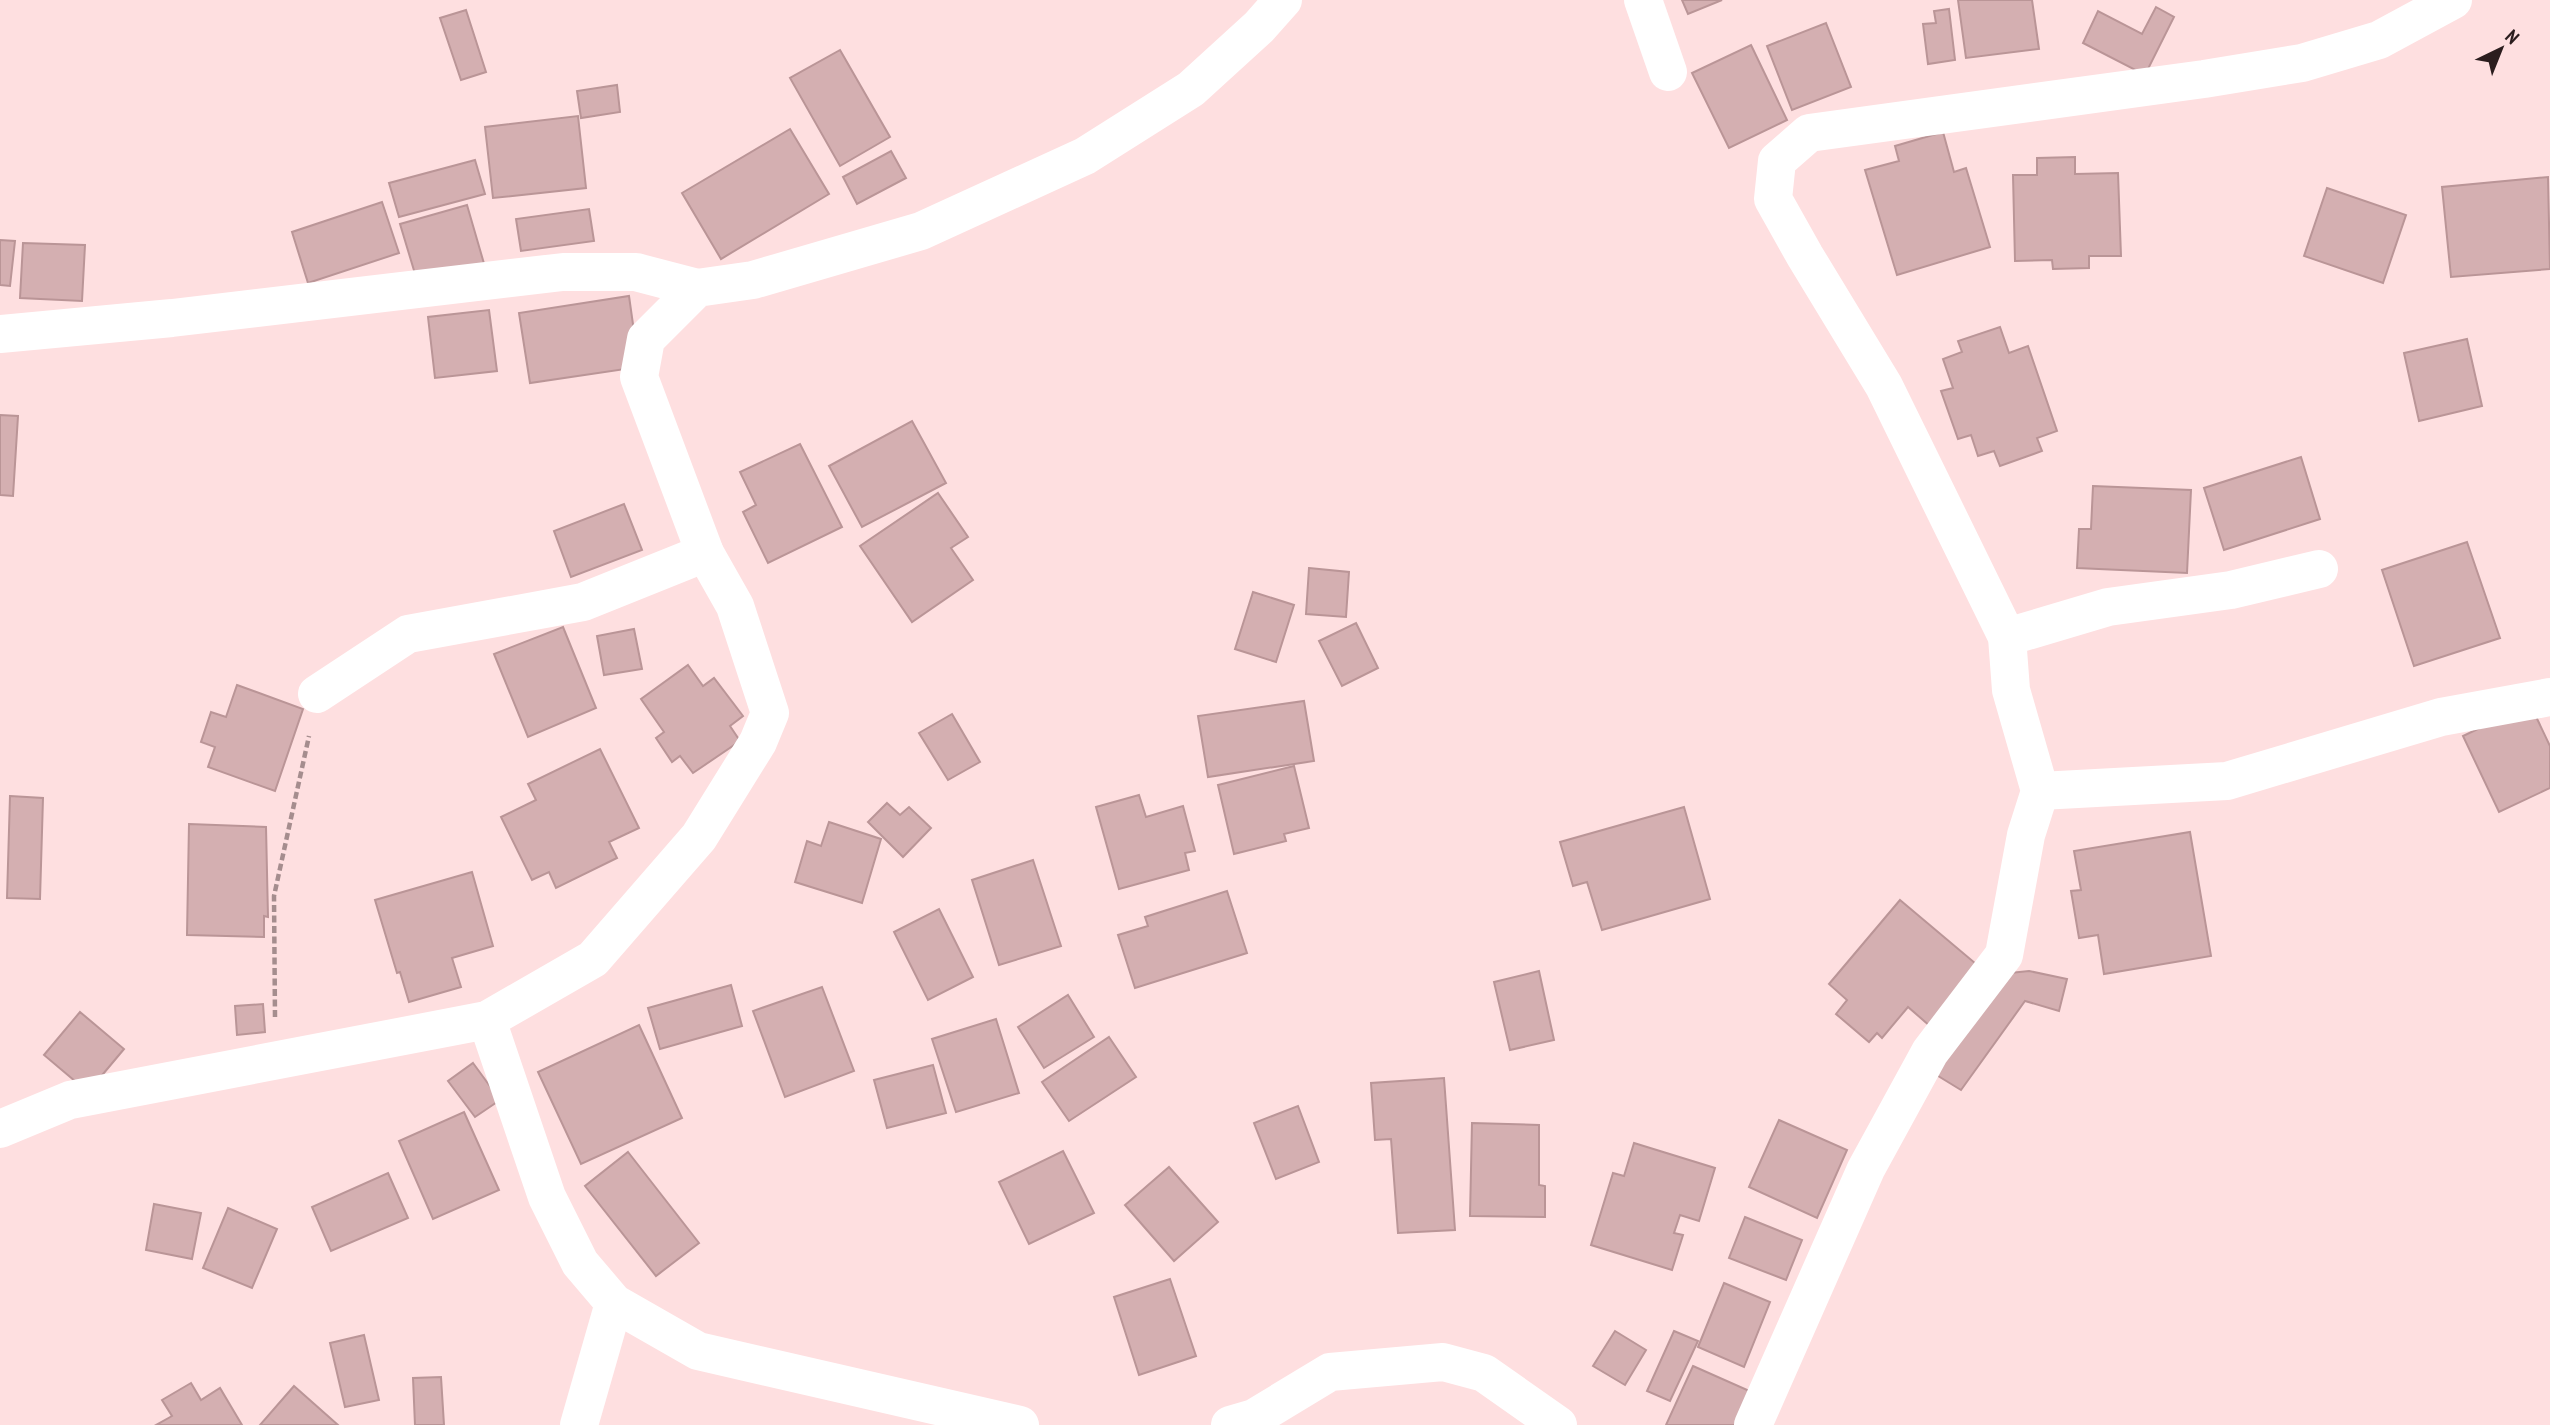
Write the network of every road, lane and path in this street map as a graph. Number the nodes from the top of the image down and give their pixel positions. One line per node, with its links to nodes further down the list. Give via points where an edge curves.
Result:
1 (1283, 0): 5 (street, via 1191,89 1085,156 921,231 753,280)
2 (1643, 0): 4 (street)
3 (2453, 0): 9 (street, via 2379,40 2302,63 1809,133 1777,161 1773,199 1884,386)
4 (1668, 72)
5 (697, 288): 6 (street, via 636,272 563,272); 7 (street, via 646,339 639,377)
6 (0, 334)
7 (705, 553): 10 (street, via 583,603 408,634); 13 (street, via 735,606 763,688 770,713 758,741 699,837 593,959)
8 (2319, 569): 9 (street, via 2231,590 2108,607)
9 (2007, 637): 12 (street, via 2011,690)
10 (317, 694): 14 (path, via 274,896)
11 (2550, 697): 12 (street, via 2441,717 2227,780)
12 (2040, 791): 21 (street, via 2026,835 2004,955 1930,1052 1866,1169)
13 (487, 1020): 14 (street); 16 (street, via 547,1197 580,1263)
14 (276, 1062): 15 (street, via 70,1100)
15 (0, 1129)
16 (614, 1303): 17 (street); 18 (street, via 698,1351)
17 (579, 1425)
18 (1020, 1425)
19 (1230, 1425): 20 (street, via 1254,1418 1330,1372 1443,1362 1484,1373)
20 (1558, 1425)
21 (1753, 1425)

